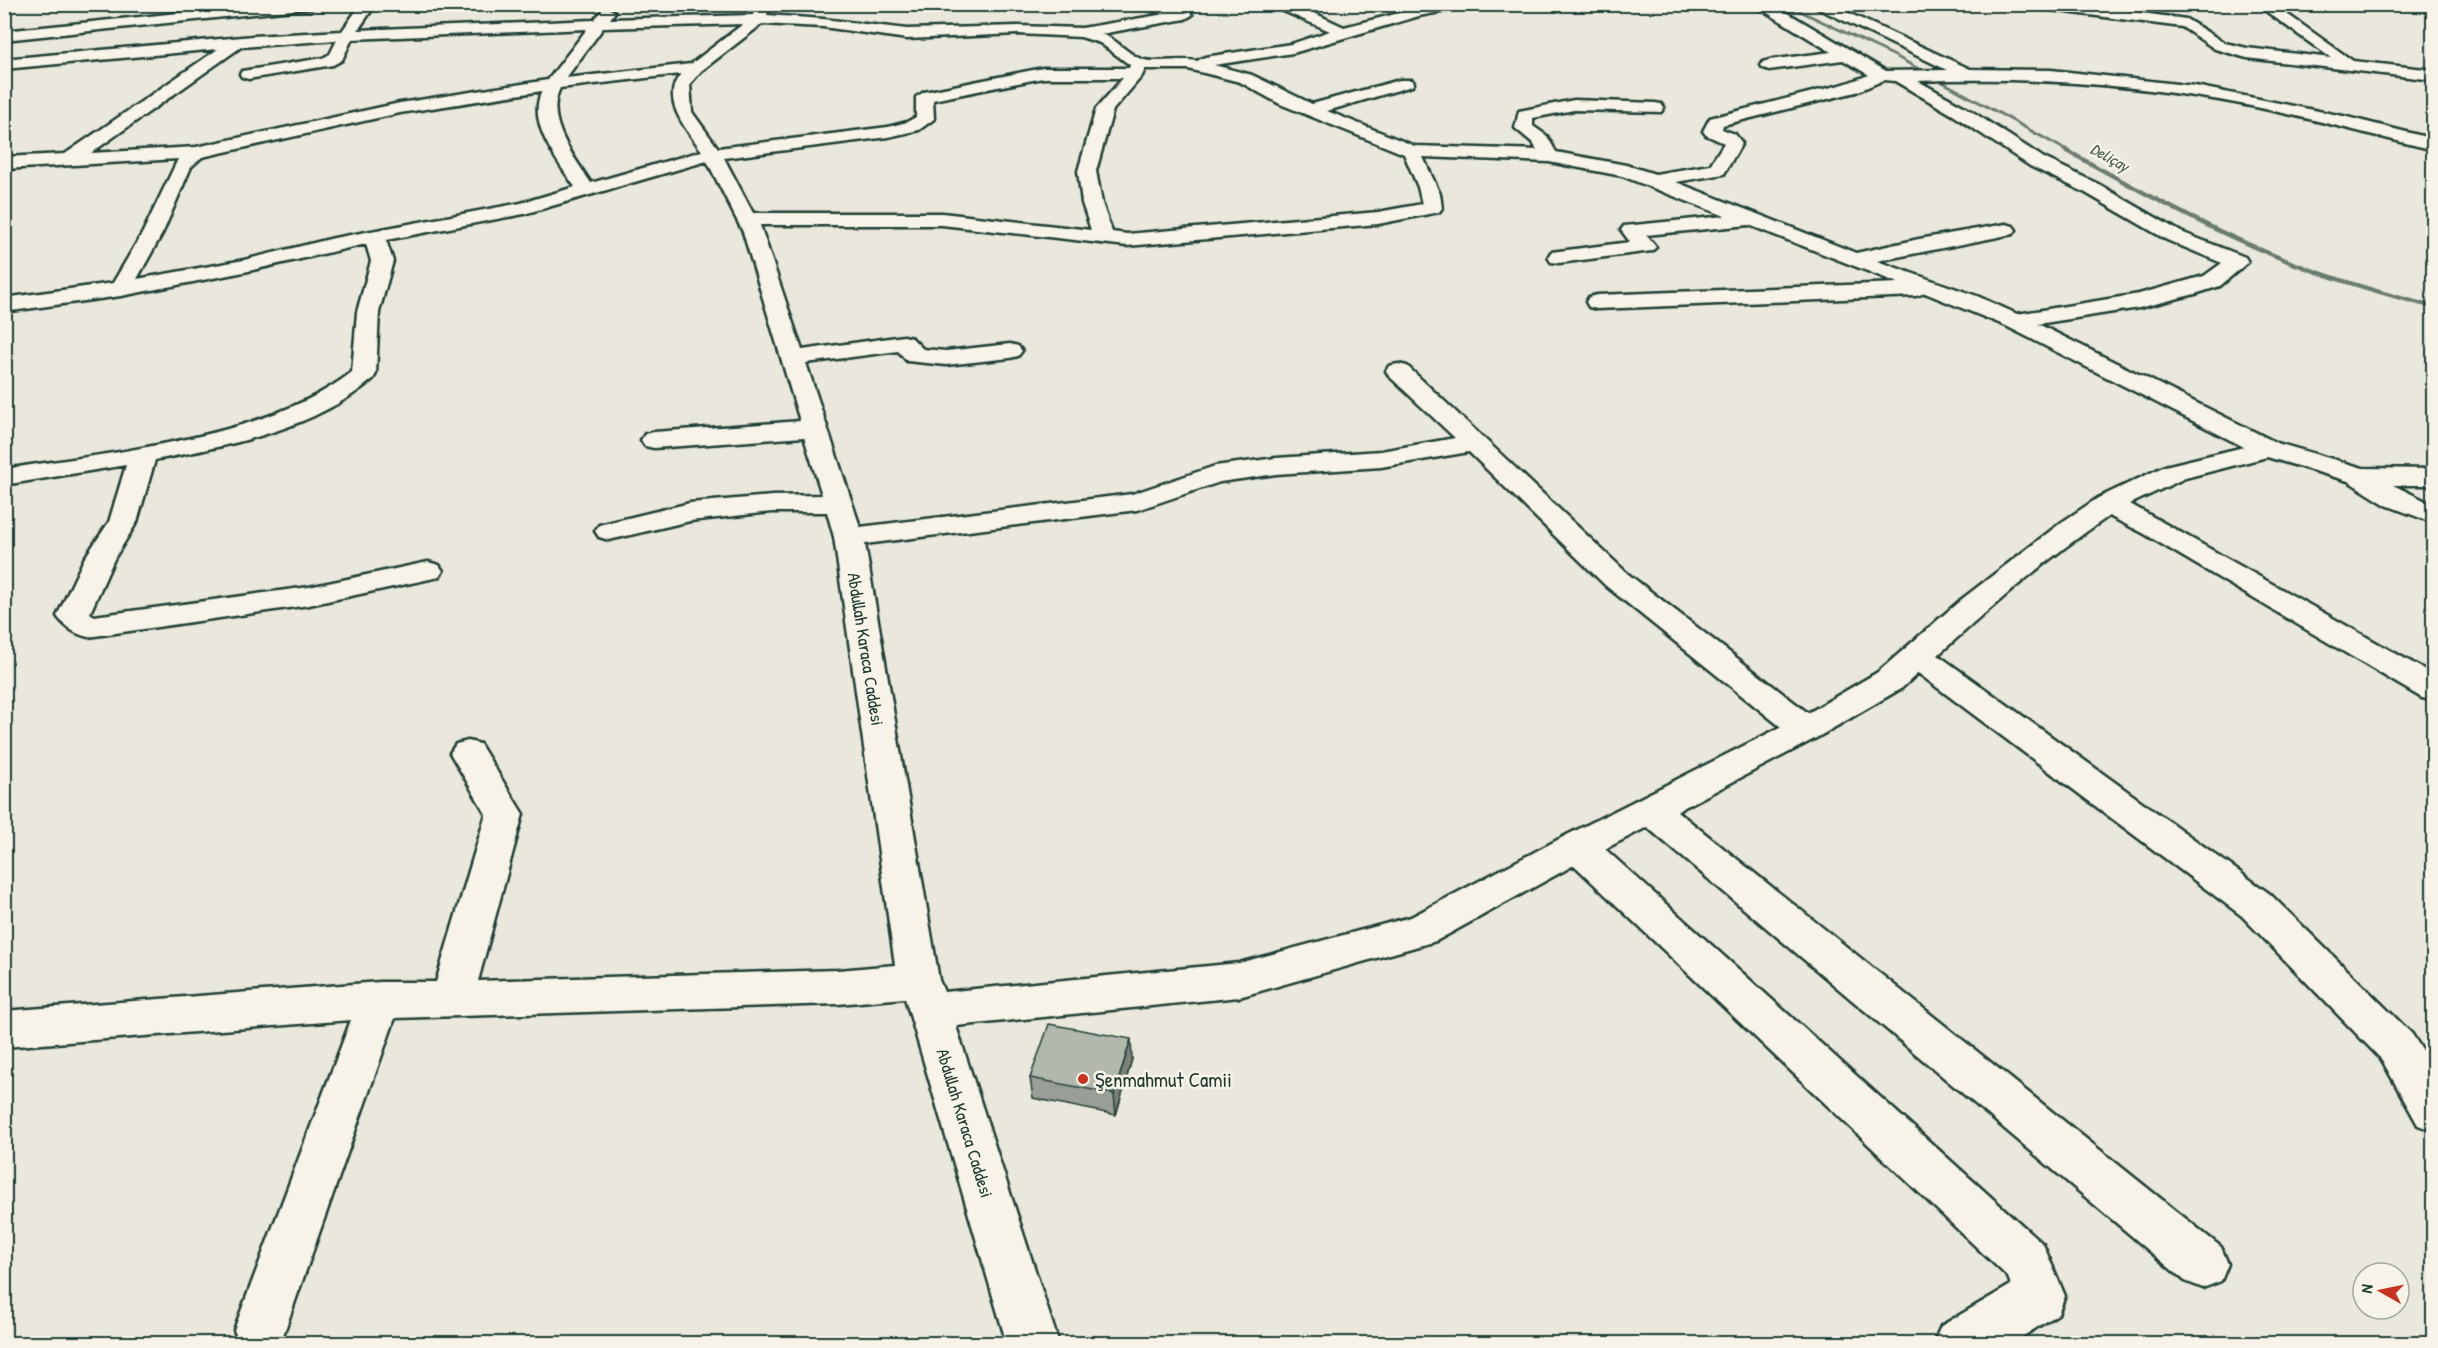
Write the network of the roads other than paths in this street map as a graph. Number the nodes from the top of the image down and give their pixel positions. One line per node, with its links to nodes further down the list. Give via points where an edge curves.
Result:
1 (369, 4): 17 (street)
2 (614, 4): 14 (street)
3 (1143, 4): 16 (street, via 1185,15)
4 (1274, 4): 12 (street)
5 (1461, 4): 15 (street)
6 (1760, 4): 20 (street, via 1790,18)
7 (1816, 4): 28 (street)
8 (2035, 4): 11 (street)
9 (2263, 4): 23 (street)
10 (304, 5): 18 (street)
11 (2061, 6): 23 (street, via 2186,22 2220,46 2247,53)
12 (1297, 7): 15 (street)
13 (761, 12): 14 (street); 16 (street, via 907,34 1017,30); 25 (street, Abdullah Karaca Caddesi)
14 (599, 24): 17 (street); 32 (street)
15 (1343, 32): 22 (street, via 1293,48)
16 (1082, 33): 26 (street, via 1105,40)
17 (347, 35): 19 (street); 27 (street, via 336,57 327,62)
18 (4, 36)
19 (237, 43): 21 (street); 40 (street)
20 (1844, 55): 24 (street); 30 (street)
21 (4, 64)
22 (1188, 64): 26 (street); 34 (street, via 1246,78)
23 (2350, 64): 29 (street)
24 (1769, 65)
25 (695, 68): 32 (street); 38 (street, Abdullah Karaca Caddesi, via 682,83 682,112)
26 (1137, 69): 38 (street, via 1011,78 924,97 925,119 913,126); 48 (street, via 1105,109 1087,171 1092,203)
27 (248, 74)
28 (1961, 74): 30 (street); 35 (street, via 2061,76 2195,91 2343,121)
29 (2433, 75)
30 (1897, 76): 42 (street, via 1716,122 1712,131 1733,144 1717,170); 55 (street, via 2037,162 2174,236 2237,262 2212,281 2187,290)
31 (1406, 83): 34 (street)
32 (553, 84): 37 (street, via 400,108); 43 (street, via 545,102 549,125)
33 (1655, 108): 39 (street, via 1574,105 1526,115 1524,128 1541,140)
34 (1311, 110): 36 (street)
35 (2433, 145)
36 (1412, 151): 39 (street); 48 (street, via 1432,198 1432,208 1378,218 1127,240)
37 (196, 153): 40 (street); 52 (street, via 183,165 153,232)
38 (713, 154): 43 (street); 44 (street, Abdullah Karaca Caddesi)
39 (1549, 156): 42 (street)
40 (69, 160): 41 (street)
41 (4, 163)
42 (1656, 181): 45 (street)
43 (586, 190): 47 (street, via 524,208)
44 (747, 219): 48 (street, via 942,219); 57 (street, Abdullah Karaca Caddesi)
45 (1754, 219): 49 (street, via 1631,230 1645,247); 50 (street)
46 (2006, 230): 50 (street)
47 (375, 238): 52 (street); 63 (street, via 382,261 368,312 363,374 346,391 266,426)
48 (1104, 238)
49 (1559, 257)
50 (1854, 260): 51 (street)
51 (1931, 288): 53 (street); 55 (street)
52 (121, 289): 54 (street)
53 (1597, 302)
54 (4, 305)
55 (2013, 321): 62 (street)
56 (1010, 351): 57 (street, via 946,358 916,356 904,343)
57 (793, 357): 59 (street, Abdullah Karaca Caddesi)
58 (1398, 371): 61 (street)
59 (816, 428): 60 (street); 67 (street, Abdullah Karaca Caddesi)
60 (654, 440)
61 (1475, 443): 71 (street, via 1381,459 1215,474 1137,502); 75 (street, via 1617,580)
62 (2268, 449): 64 (street); 68 (street, via 2175,472)
63 (143, 455): 65 (street); 72 (street, via 123,522 99,559 73,616 88,627 309,596)
64 (2358, 476): 66 (street); 69 (street)
65 (4, 477)
66 (2433, 477)
67 (838, 503): 70 (street, via 772,504 690,512); 71 (street, Abdullah Karaca Caddesi)
68 (2108, 504): 73 (street, via 1973,606); 74 (street)
69 (2433, 515)
70 (609, 531)
71 (849, 537): 79 (street, Abdullah Karaca Caddesi)
72 (428, 572)
73 (1917, 656): 75 (street, via 1890,680); 83 (street, via 2256,905 2397,1047)
74 (2433, 690)
75 (1806, 729): 77 (street)
76 (468, 753): 81 (street, via 505,814)
77 (1650, 808): 78 (street); 84 (street)
78 (1578, 846): 79 (street, via 1422,930 1239,980); 87 (street, via 2026,1261 2040,1296)
79 (925, 995): 81 (street, via 838,987); 86 (street, Abdullah Karaca Caddesi)
80 (380, 1000): 81 (street); 82 (street); 85 (street)
81 (452, 1000)
82 (4, 1029)
83 (2433, 1111)
84 (2203, 1264)
85 (260, 1330)
86 (1033, 1344)
87 (1959, 1344)

